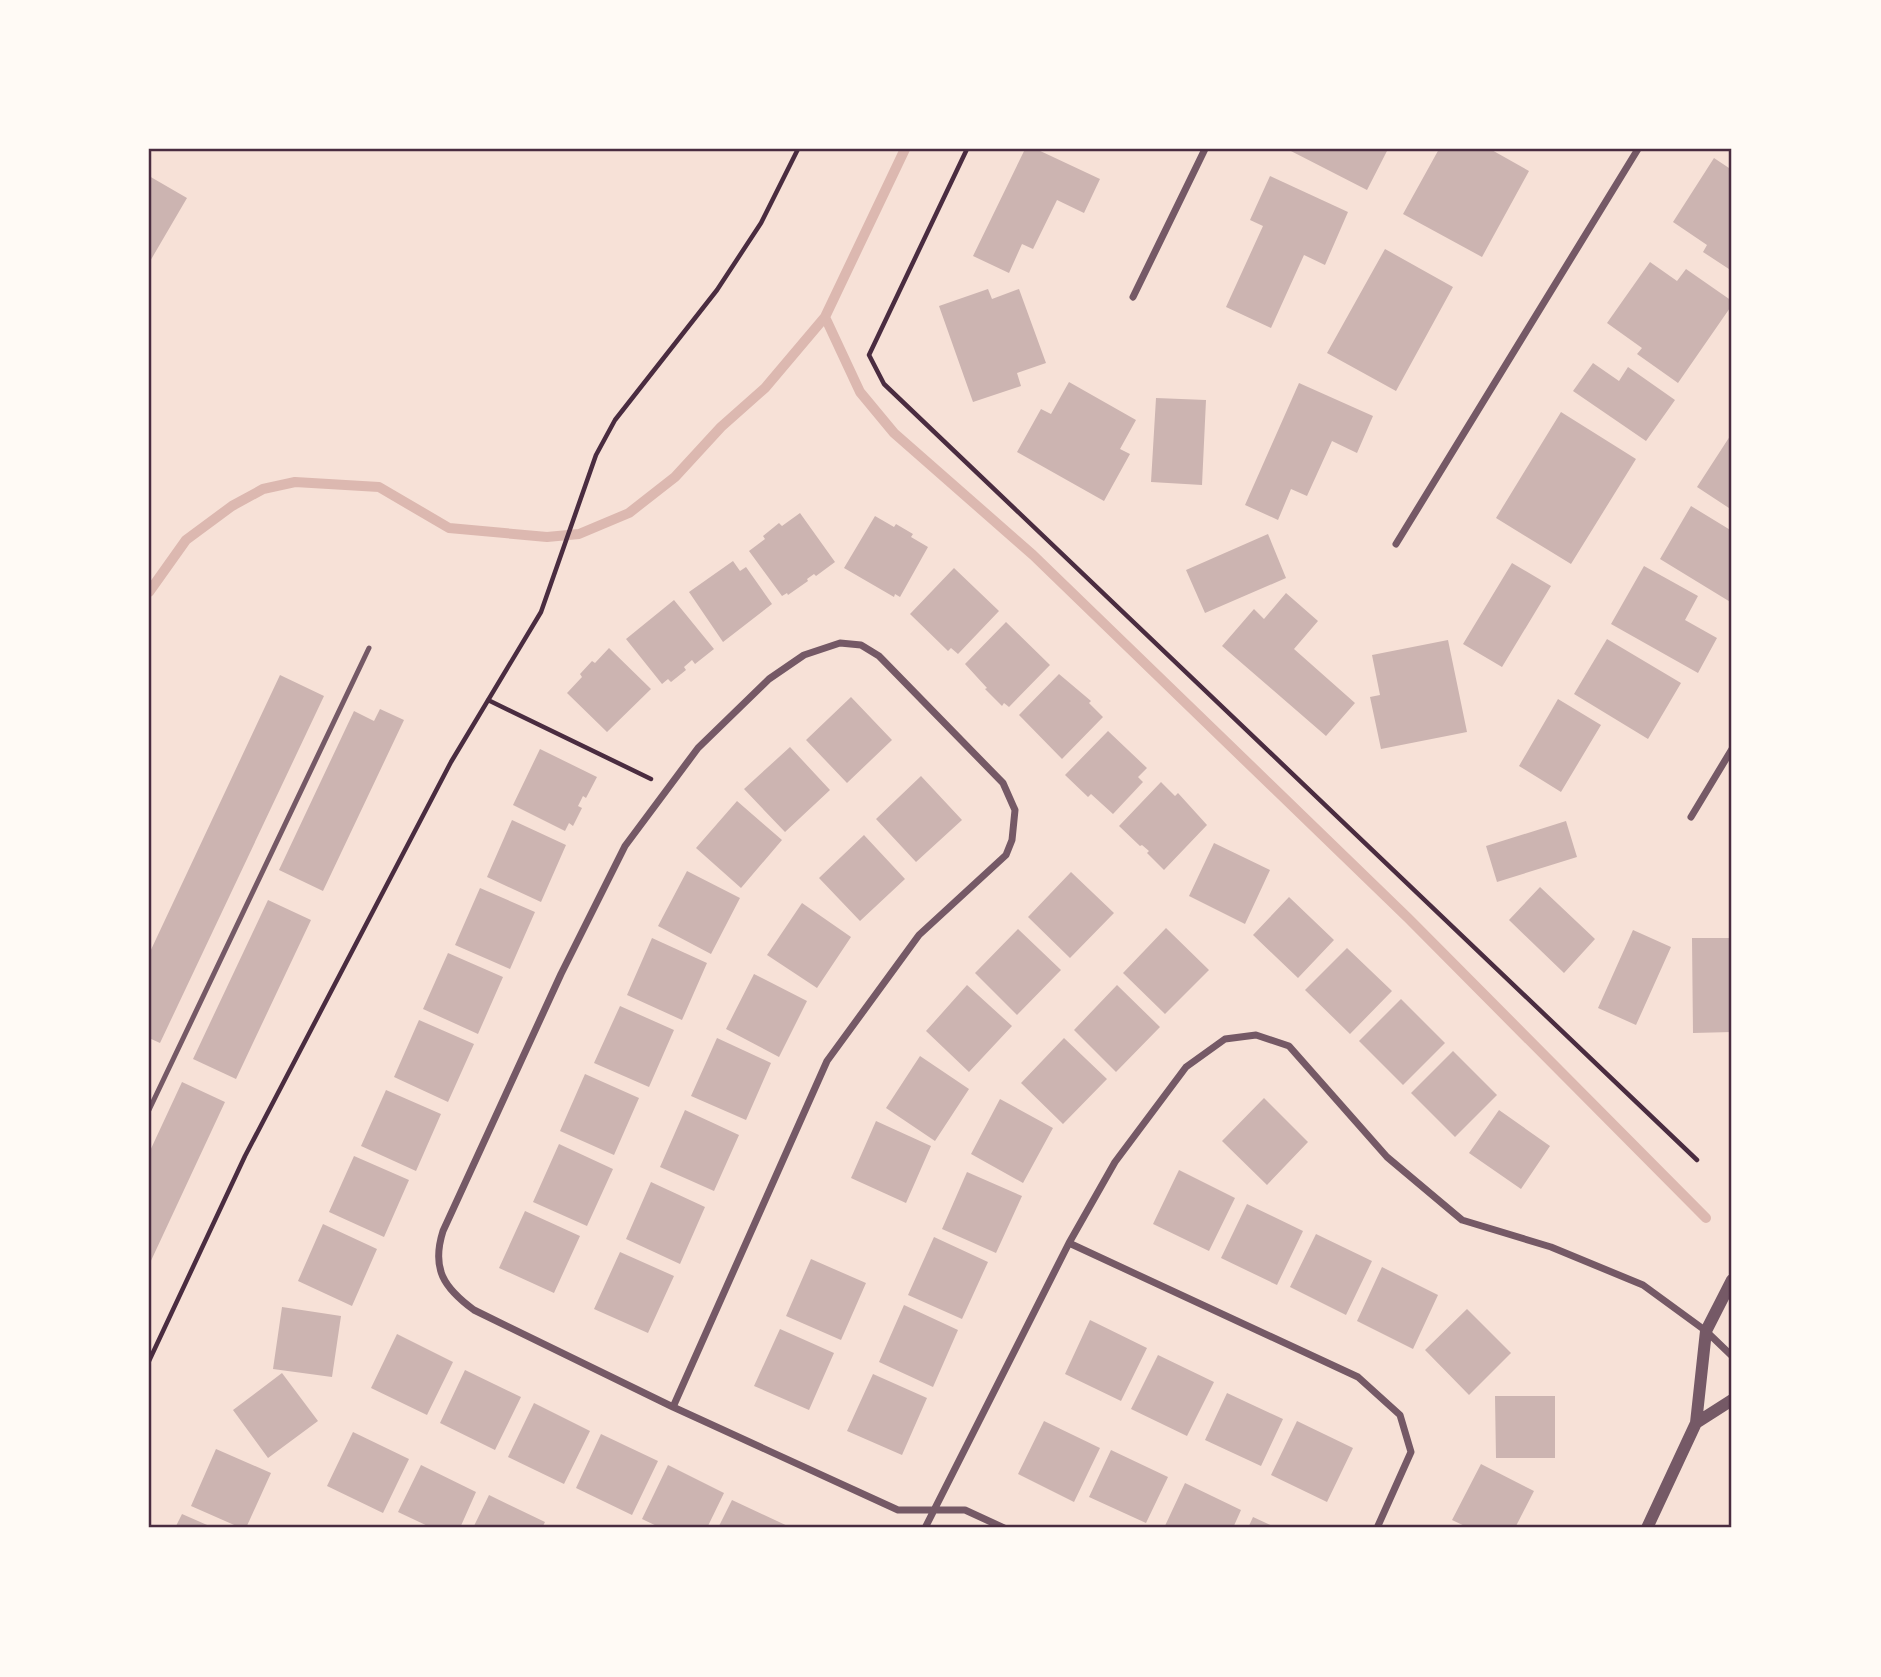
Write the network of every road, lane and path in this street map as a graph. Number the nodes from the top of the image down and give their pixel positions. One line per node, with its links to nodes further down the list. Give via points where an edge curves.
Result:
1 (798, 149): 8 (path, via 761,223 717,290 615,419 596,455 541,612)
2 (967, 149): 13 (path, via 869,355 884,384)
3 (1205, 149): 5 (street)
4 (1638, 149): 6 (street)
5 (1133, 297)
6 (1396, 544)
7 (369, 648): 12 (lane)
8 (488, 700): 10 (path); 18 (path, via 245,1156)
9 (1732, 749): 11 (street)
10 (669, 788): 20 (street, via 625,846 561,974 443,1231 438,1256 443,1278 456,1297 474,1310); 20 (street, via 698,748 769,679 804,655 840,643 861,645 879,656 1003,783 1015,810 1006,855 919,934 827,1061)
11 (1691, 817)
12 (149, 1110)
13 (1697, 1160)
14 (1069, 1242): 16 (street, via 1115,1162 1186,1068 1225,1039 1256,1035 1289,1046 1387,1157 1462,1220 1551,1247 1643,1285); 22 (street); 25 (street, via 1358,1377 1400,1415 1410,1452)
15 (1732, 1280): 16 (street)
16 (1706, 1331): 17 (street); 21 (street)
17 (1732, 1356)
18 (149, 1361)
19 (1732, 1399): 21 (street)
20 (673, 1406): 22 (street, via 898,1510)
21 (1696, 1423): 26 (street)
22 (932, 1511): 23 (street); 24 (street, via 965,1510)
23 (925, 1528)
24 (1004, 1528)
25 (1377, 1528)
26 (1647, 1528)

